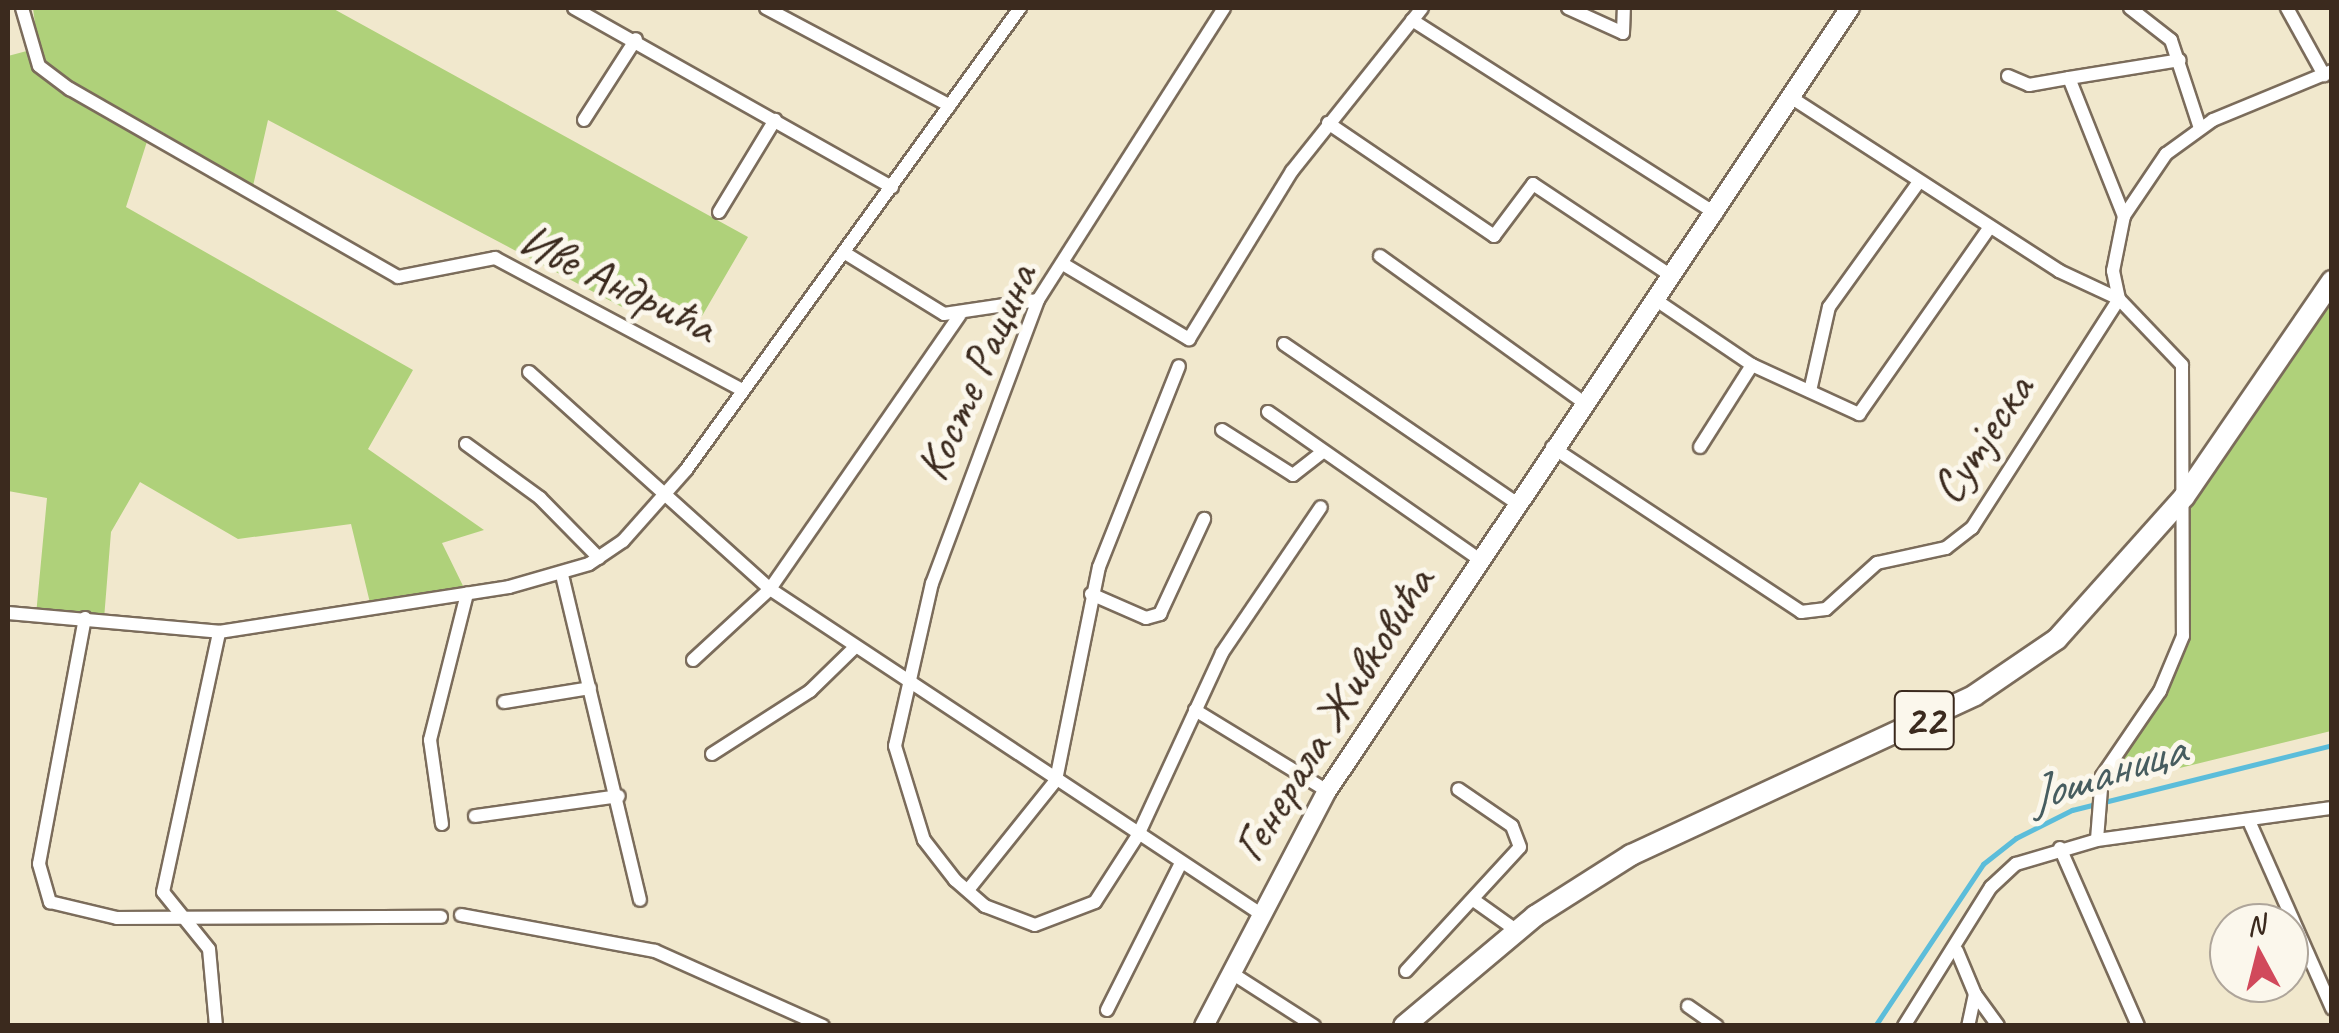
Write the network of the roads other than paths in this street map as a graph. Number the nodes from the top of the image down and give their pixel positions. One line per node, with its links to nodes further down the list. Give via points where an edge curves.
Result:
1 (22, 8): 43 (street, Иве Андрића, via 39,66 398,276 495,258)
2 (574, 8): 13 (street)
3 (766, 8): 19 (street)
4 (1020, 8): 19 (street, Иве Андрића)
5 (1224, 8): 32 (street, Косте Рацина)
6 (1422, 8): 12 (street)
7 (1568, 8): 8 (street, via 1613,33 1627,30)
8 (1624, 8)
9 (1850, 8): 18 (street, Генерала Живковића)
10 (2130, 8): 14 (street, via 2158,25)
11 (2287, 8): 15 (street)
12 (1412, 20): 22 (street); 27 (street)
13 (636, 38): 20 (street); 21 (street)
14 (2180, 60): 17 (street); 23 (street)
15 (2328, 73): 23 (street)
16 (2008, 76): 17 (street, via 2028,85)
17 (2070, 78): 28 (street)
18 (1795, 100): 24 (street); 27 (street, Генерала Живковића)
19 (950, 106): 25 (street, Иве Андрића)
20 (584, 120)
21 (776, 120): 25 (street); 26 (street)
22 (1328, 123): 32 (street, via 1189,339); 33 (street, via 1494,236 1534,184)
23 (2200, 128): 28 (street, via 2156,165)
24 (1918, 183): 29 (street); 44 (street, via 1828,307)
25 (892, 187): 30 (street, Иве Андрића)
26 (718, 212)
27 (1716, 214): 33 (street, Генерала Живковића)
28 (2124, 216): 36 (street, via 2114,271)
29 (1990, 228): 36 (street); 44 (street, via 1865,412 1846,412)
30 (845, 253): 38 (street, via 921,306); 43 (street, Иве Андрића)
31 (1380, 256): 45 (street)
32 (1063, 264): 37 (street, Косте Рацина)
33 (1670, 275): 35 (street, Генерала Живковића)
34 (2332, 281): 53 (main road, 22)
35 (1653, 298): 40 (street); 45 (street, Генерала Живковића)
36 (2119, 299): 49 (street, Сутјеска, via 1972,528 1946,548 1877,563 1817,612 1801,612); 53 (street, via 2182,365)
37 (1038, 300): 38 (street); 68 (street, Косте Рацина, via 965,482)
38 (960, 314): 60 (street)
39 (1284, 344): 54 (street)
40 (1752, 364): 44 (street); 50 (street)
41 (1179, 366): 62 (street)
42 (529, 372): 52 (street)
43 (742, 390): 52 (street, Иве Андрића)
44 (1810, 391)
45 (1582, 402): 49 (street, Генерала Живковића)
46 (1268, 412): 51 (street, Генерала Живковића)
47 (1222, 430): 51 (street, via 1293,474)
48 (466, 444): 57 (street, via 540,498)
49 (1552, 447): 54 (street, Генерала Живковића)
50 (1700, 447)
51 (1322, 452): 58 (street, Генерала Живковића)
52 (668, 492): 57 (street, Иве Андрића); 60 (street)
53 (2184, 497): 82 (street, via 2178,653 2098,788); 92 (main road, 22, via 2093,606 2022,667 1674,830)
54 (1513, 502): 58 (street, Генерала Живковића)
55 (1321, 507): 71 (street)
56 (1204, 518): 62 (street, via 1160,614 1146,618)
57 (598, 558): 59 (street, Иве Андрића)
58 (1477, 558): 75 (street, Генерала Живковића)
59 (562, 575): 61 (street, Иве Андрића); 69 (street)
60 (770, 589): 66 (street); 67 (street)
61 (466, 594): 65 (street, Иве Андрића); 80 (street, via 430,740)
62 (1091, 594): 73 (street)
63 (8, 613): 64 (street, Иве Андрића)
64 (85, 618): 65 (street, Иве Андрића); 89 (street, via 40,886 61,910 84,916)
65 (219, 632): 89 (street, via 171,824 163,892)
66 (854, 648): 68 (street); 72 (street, via 810,691)
67 (693, 660)
68 (904, 684): 73 (street); 85 (street, Косте Рацина, via 896,746 909,804 929,849)
69 (590, 688): 70 (street); 76 (street)
70 (504, 702)
71 (1195, 710): 75 (street); 81 (street)
72 (712, 754)
73 (1056, 780): 81 (street); 85 (street)
74 (1458, 789): 87 (street, via 1520,840)
75 (1327, 791): 88 (street, Генерала Живковића)
76 (618, 796): 78 (street); 86 (street)
77 (2330, 811): 79 (street)
78 (475, 816)
79 (2249, 822): 82 (street); 98 (street)
80 (442, 824)
81 (1138, 835): 84 (street); 85 (street, Косте Рацина, via 1087,909 1035,924)
82 (2097, 840): 83 (street)
83 (2060, 848): 93 (street, via 2026,859 1991,886); 109 (street)
84 (1181, 863): 88 (street, Генерала Живковића); 99 (street, Генерала Живковића)
85 (968, 890)
86 (640, 900)
87 (1476, 901): 92 (street); 94 (street)
88 (1258, 912): 95 (street, Генерала Живковића)
89 (174, 915): 91 (street); 100 (street, via 210,949)
90 (461, 915): 101 (street, via 654,947)
91 (442, 917)
92 (1517, 931): 104 (main road, 22)
93 (1956, 951): 96 (street); 106 (street)
94 (1406, 971)
95 (1230, 972): 102 (street, Генерала Живковића); 103 (street)
96 (1974, 994): 107 (street); 108 (street)
97 (1688, 1006): 105 (street)
98 (2332, 1008)
99 (1107, 1010)
100 (216, 1026)
101 (823, 1026)
102 (1204, 1026)
103 (1314, 1026)
104 (1404, 1026)
105 (1716, 1026)
106 (1904, 1026)
107 (1968, 1026)
108 (1998, 1026)
109 (2138, 1026)

